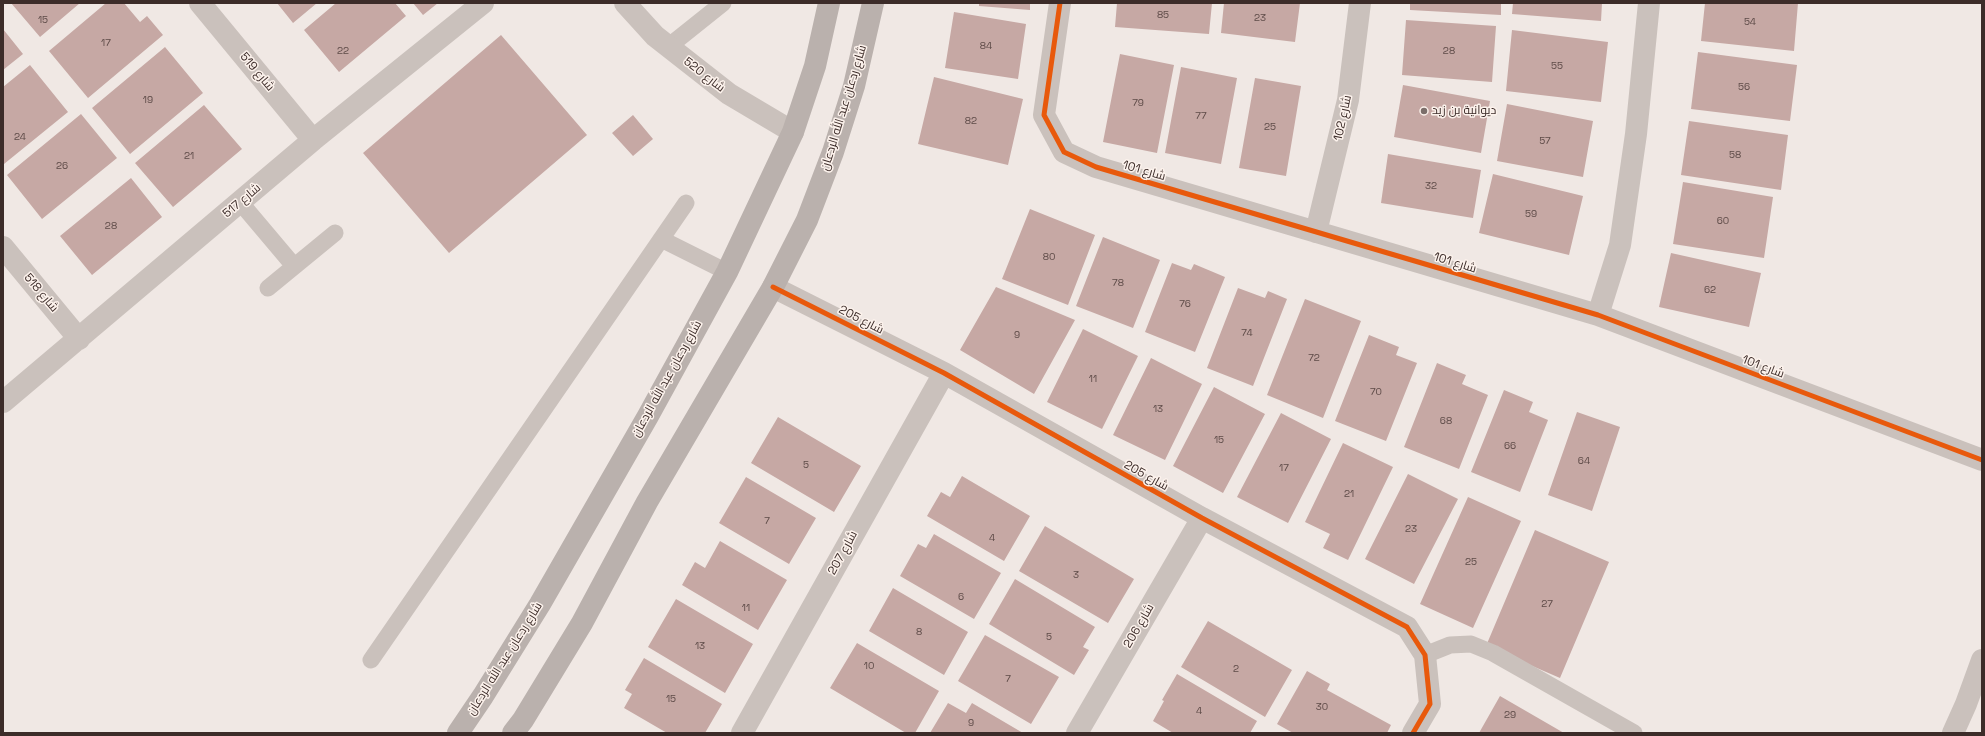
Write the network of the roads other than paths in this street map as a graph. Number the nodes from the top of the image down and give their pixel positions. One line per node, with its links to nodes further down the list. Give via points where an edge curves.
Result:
1 (200, 3): 12 (street, شارع 519)
2 (483, 3): 12 (street, شارع 517)
3 (625, 3): 10 (street, شارع 520)
4 (723, 3): 10 (lane)
5 (829, 3): 11 (street, شارع ردعان عبد الله الردعان, via 815,66)
6 (873, 3): 21 (street, شارع ردعان عبد الله الردعان, via 854,86 833,152 807,220)
7 (1060, 3): 15 (street, شارع 101, via 1044,115 1064,152 1096,167)
8 (1360, 3): 15 (street, شارع 102, via 1348,100)
9 (1649, 3): 23 (street, via 1636,134 1620,245)
10 (668, 47): 11 (street, شارع 520, via 729,94)
11 (793, 132): 20 (street, شارع ردعان عبد الله الردعان)
12 (313, 140): 13 (street, شارع 517)
13 (240, 202): 19 (lane); 24 (street, شارع 517)
14 (686, 203): 17 (lane)
15 (1316, 232): 23 (street, شارع 101)
16 (335, 233): 19 (lane)
17 (661, 239): 20 (lane); 30 (lane)
18 (3, 247): 24 (street, شارع 518)
19 (294, 266): 22 (lane)
20 (726, 272): 32 (street, شارع ردعان عبد الله الردعان, via 648,416 540,604)
21 (773, 287): 25 (street, شارع 205); 33 (street, شارع ردعان عبد الله الردعان, via 647,502 582,623)
22 (268, 288)
23 (1598, 315): 27 (street, شارع 101)
24 (79, 339): 26 (street, شارع 517)
25 (944, 373): 28 (street, شارع 205); 34 (street, شارع 207)
26 (3, 402)
27 (1982, 460)
28 (1202, 518): 29 (street, شارع 205, via 1407,627); 35 (street, شارع 206)
29 (1425, 655): 36 (street, شارع 205, via 1430,704); 37 (lane, via 1450,645 1471,644 1493,653)
30 (371, 660)
31 (1982, 660): 38 (street)
32 (458, 733)
33 (513, 733)
34 (742, 733)
35 (1077, 733)
36 (1413, 733)
37 (1634, 733)
38 (1953, 733)

